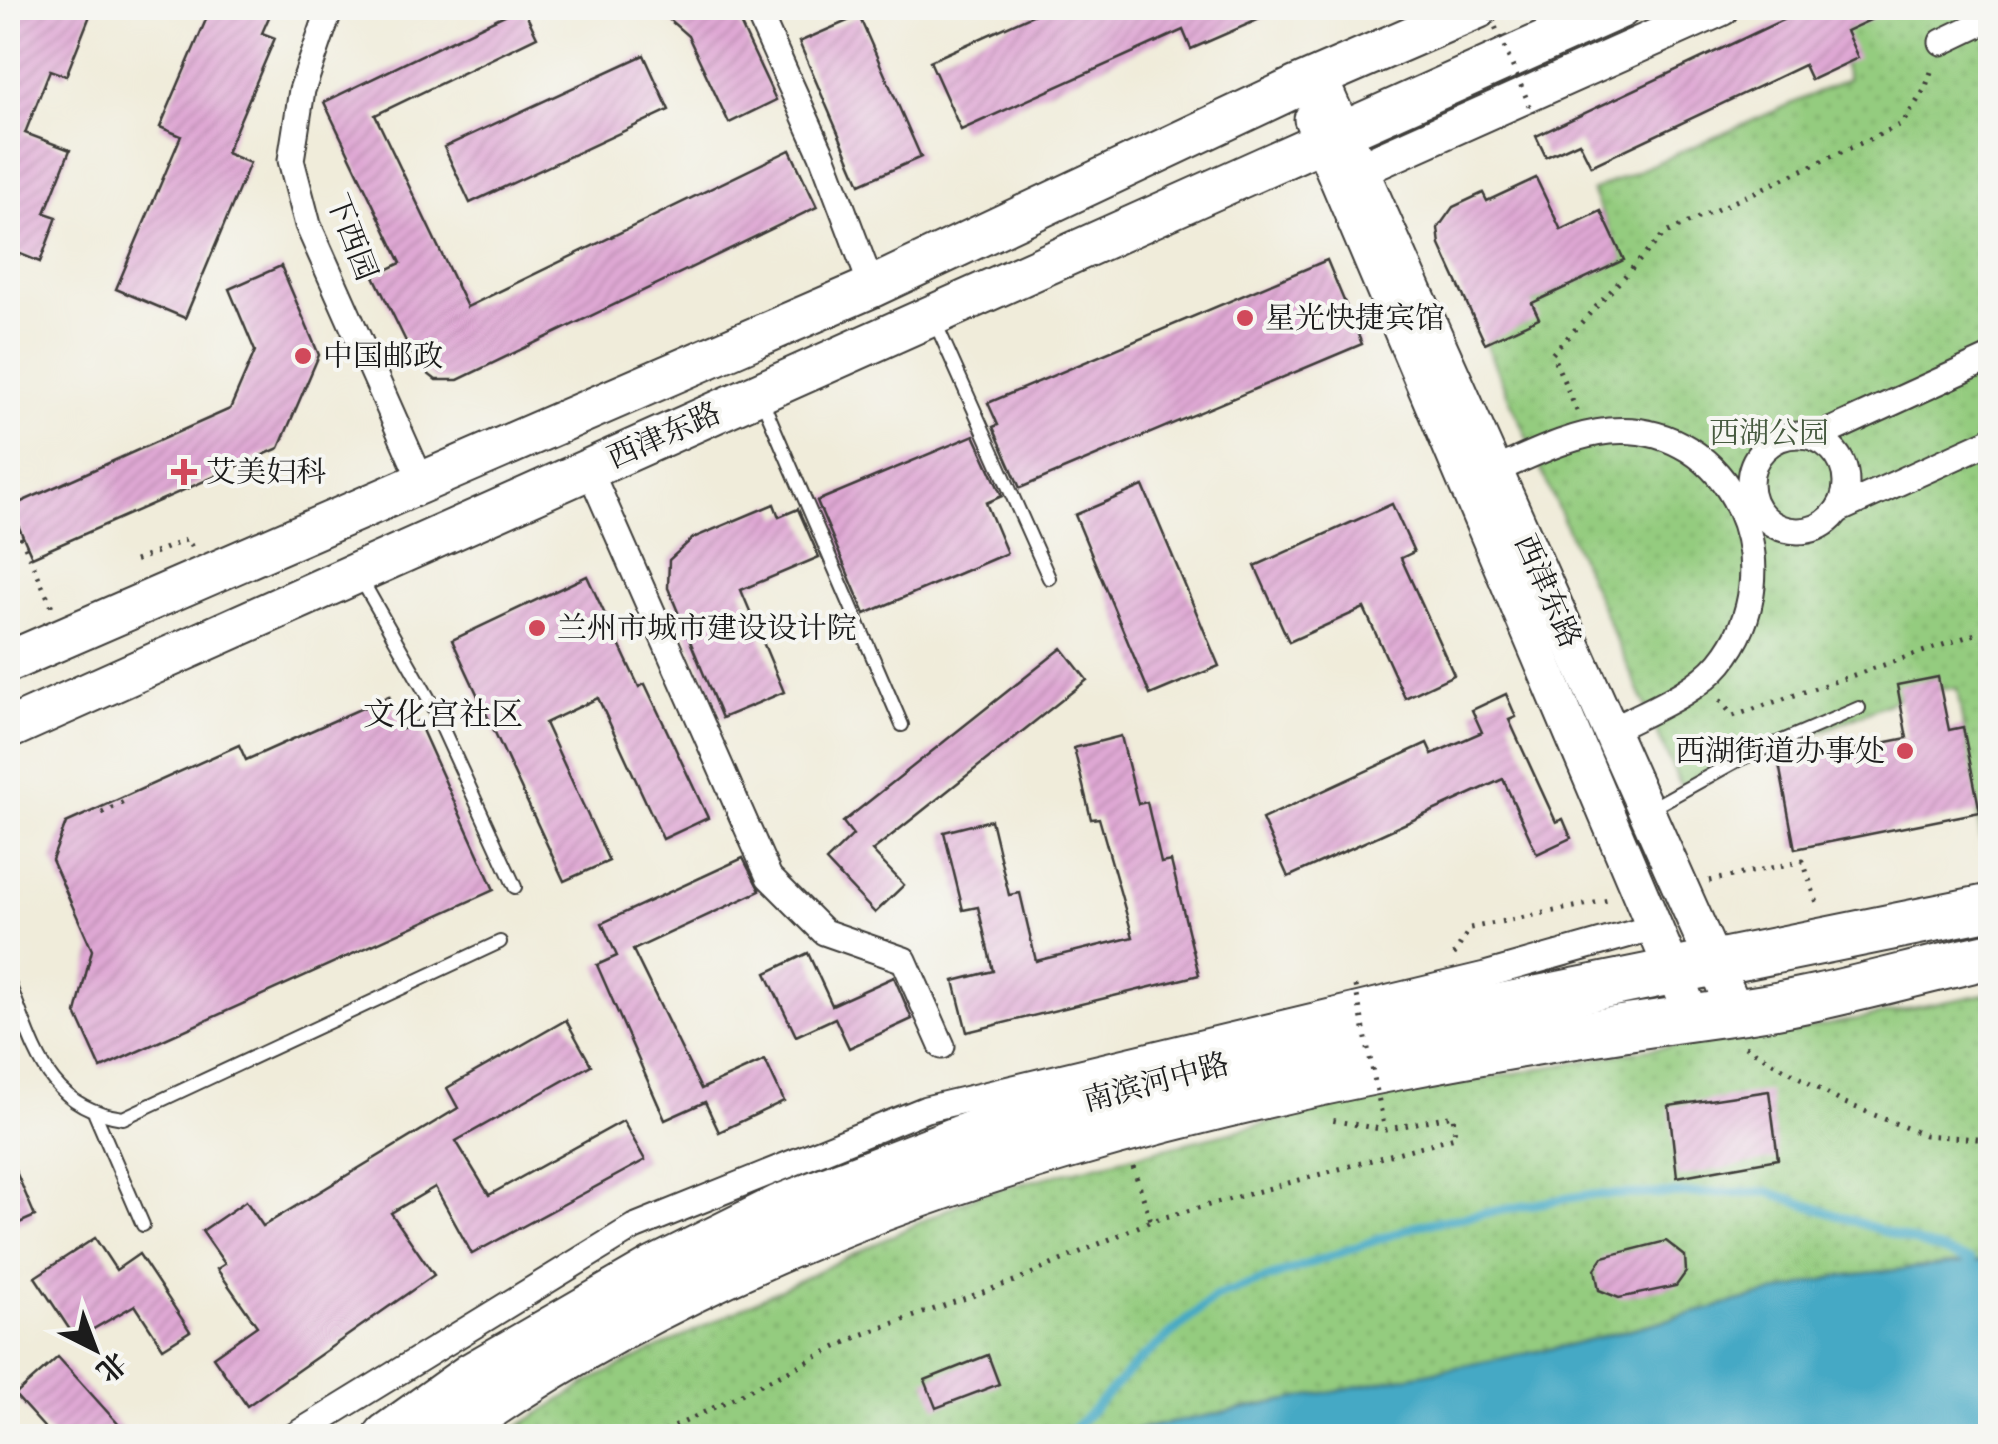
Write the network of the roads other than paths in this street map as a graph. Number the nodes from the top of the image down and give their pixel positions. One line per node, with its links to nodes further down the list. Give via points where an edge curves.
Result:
1 (330, 8): 19 (street, 下西园, via 302,90 291,160 308,225)
2 (756, 8): 11 (street)
3 (1478, 8): 8 (main road, 西津东路, via 1414,28)
4 (1620, 8): 9 (main road, 西津东路)
5 (1721, 8): 10 (main road)
6 (1990, 19): 7 (street)
7 (1942, 42)
8 (1308, 82): 9 (main road, 西津东路); 11 (main road, 西津东路)
9 (1332, 136): 10 (main road, 西津东路); 12 (main road, 西津东路)
10 (1348, 174): 18 (main road, 西津东路); 32 (main road, 西津东路)
11 (872, 287): 19 (main road, 西津东路)
12 (932, 315): 14 (main road, 西津东路); 23 (lane)
13 (1990, 358): 15 (street)
14 (760, 393): 17 (main road, 西津东路); 26 (lane)
15 (1816, 438): 20 (street, via 1778,439 1763,450 1753,466); 21 (street, via 1842,463 1847,481)
16 (1990, 442): 21 (street)
17 (589, 469): 22 (main road, 西津东路); 38 (street, via 769,877 824,932 904,960)
18 (1494, 471): 20 (street, via 1611,431 1665,439 1712,468); 28 (main road, 西津东路)
19 (421, 480): 24 (main road, 西津东路)
20 (1748, 507): 21 (street, via 1781,528 1800,531 1818,527); 28 (street, via 1756,564 1747,618 1718,665)
21 (1838, 510)
22 (357, 572): 27 (main road, 西津东路); 30 (lane, via 429,698)
23 (1050, 578)
24 (8, 662)
25 (1859, 708): 29 (lane, via 1738,760)
26 (902, 725)
27 (8, 729)
28 (1610, 731): 29 (main road, 西津东路)
29 (1646, 811): 35 (main road, 西津东路)
30 (516, 886)
31 (1990, 907): 35 (highway, 南滨河中路)
32 (1654, 926): 35 (main road, 西津东路); 41 (street, via 1468,979 926,1109 634,1227)
33 (500, 942): 39 (lane, via 123,1118)
34 (1990, 956): 37 (highway, 南滨河中路)
35 (1694, 969): 37 (main road, 西津东路); 42 (highway, 南滨河中路, via 1236,1060 1000,1123 781,1207 654,1270 471,1376)
36 (8, 982): 39 (lane, via 50,1079 69,1101)
37 (1723, 1024): 43 (highway, 南滨河中路, via 1238,1102 1002,1165 783,1249 578,1354)
38 (942, 1046)
39 (94, 1114): 40 (lane)
40 (143, 1224)
41 (294, 1436)
42 (387, 1436)
43 (447, 1436)

